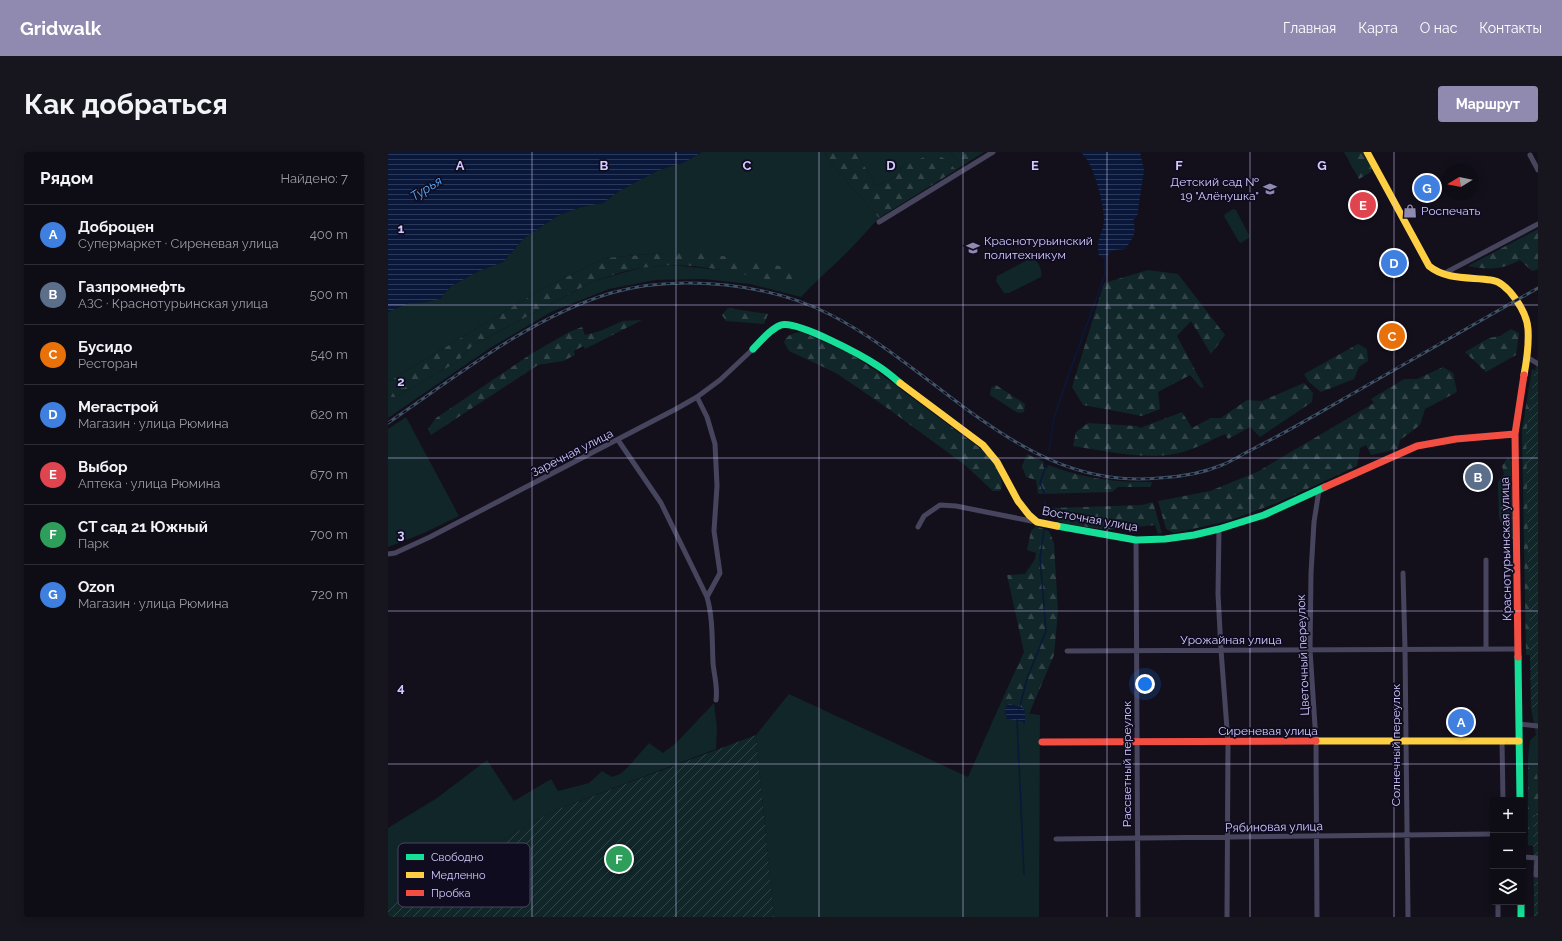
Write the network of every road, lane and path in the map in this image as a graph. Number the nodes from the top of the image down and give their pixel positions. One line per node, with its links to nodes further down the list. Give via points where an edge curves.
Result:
1 (993, 152): 5 (street)
2 (1367, 152): 7 (street, via 1425,262)
3 (1530, 155): 4 (street)
4 (1538, 170)
5 (880, 222)
6 (1538, 224): 7 (street)
7 (1443, 274): 9 (street, Краснотурьинская улица, via 1493,280 1506,286 1524,314 1528,327)
8 (753, 349): 11 (street, Заречная улица, via 720,380); 15 (street, Восточная улица, via 770,332 781,326 793,324 853,351 878,366 983,445 996,461 1019,505)
9 (1527, 357): 10 (street); 12 (street, Краснотурьинская улица)
10 (1538, 364)
11 (697, 397): 13 (street, Заречная улица); 22 (street, via 715,444 717,486 714,531 720,573)
12 (1515, 434): 14 (street, Восточная улица, via 1456,439 1417,446); 24 (street, Краснотурьинская улица)
13 (618, 440): 19 (street, Заречная улица, via 430,537); 22 (street, via 661,503)
14 (1319, 490): 17 (street, Восточная улица, via 1264,515); 26 (street, Цветочный переулок, via 1314,522)
15 (1037, 522): 16 (street, via 940,505 924,516); 18 (street, Восточная улица)
16 (918, 527)
17 (1219, 529): 18 (street, Восточная улица, via 1180,537); 25 (street, via 1218,594)
18 (1136, 540): 29 (street, Рассветный переулок)
19 (388, 554)
20 (1486, 560): 23 (street)
21 (1403, 573): 27 (street, Солнечный переулок)
22 (707, 597): 30 (street, via 712,622)
23 (1489, 649): 24 (street, Урожайная улица); 27 (street, Урожайная улица)
24 (1518, 649): 31 (street, Краснотурьинская улица)
25 (1221, 650): 26 (street, Урожайная улица); 29 (street, Урожайная улица); 38 (street)
26 (1310, 650): 27 (street, Урожайная улица); 39 (street, Цветочный переулок)
27 (1405, 650): 33 (street, Солнечный переулок)
28 (1066, 651): 29 (street, Урожайная улица)
29 (1136, 651): 37 (street, Рассветный переулок)
30 (716, 700)
31 (1519, 724): 32 (street); 35 (street, Краснотурьинская улица)
32 (1538, 726)
33 (1406, 741): 34 (street, Сиреневая улица); 39 (street, Сиреневая улица); 43 (street, Солнечный переулок)
34 (1498, 741): 35 (street, Сиреневая улица); 40 (street)
35 (1519, 741): 41 (street, Краснотурьинская улица)
36 (1042, 742): 37 (street, Сиреневая улица)
37 (1137, 742): 38 (street, Сиреневая улица); 46 (street, Рассветный переулок)
38 (1228, 742): 39 (street, Сиреневая улица); 45 (street)
39 (1316, 742): 44 (street, Цветочный переулок)
40 (1504, 797)
41 (1520, 797)
42 (1490, 834): 43 (street, Рябиновая улица)
43 (1407, 835): 44 (street, Рябиновая улица); 55 (street, Солнечный переулок)
44 (1317, 836): 45 (street, Рябиновая улица); 54 (street, Цветочный переулок)
45 (1227, 837): 46 (street, Рябиновая улица); 53 (street)
46 (1137, 838): 47 (street, Рябиновая улица); 52 (street, Рассветный переулок)
47 (1056, 839)
48 (1526, 857): 49 (street, via 1537,858)
49 (1538, 875)
50 (1498, 905): 56 (street)
51 (1521, 905): 57 (street)
52 (1138, 917)
53 (1227, 917)
54 (1317, 917)
55 (1408, 917)
56 (1498, 917)
57 (1521, 917)

